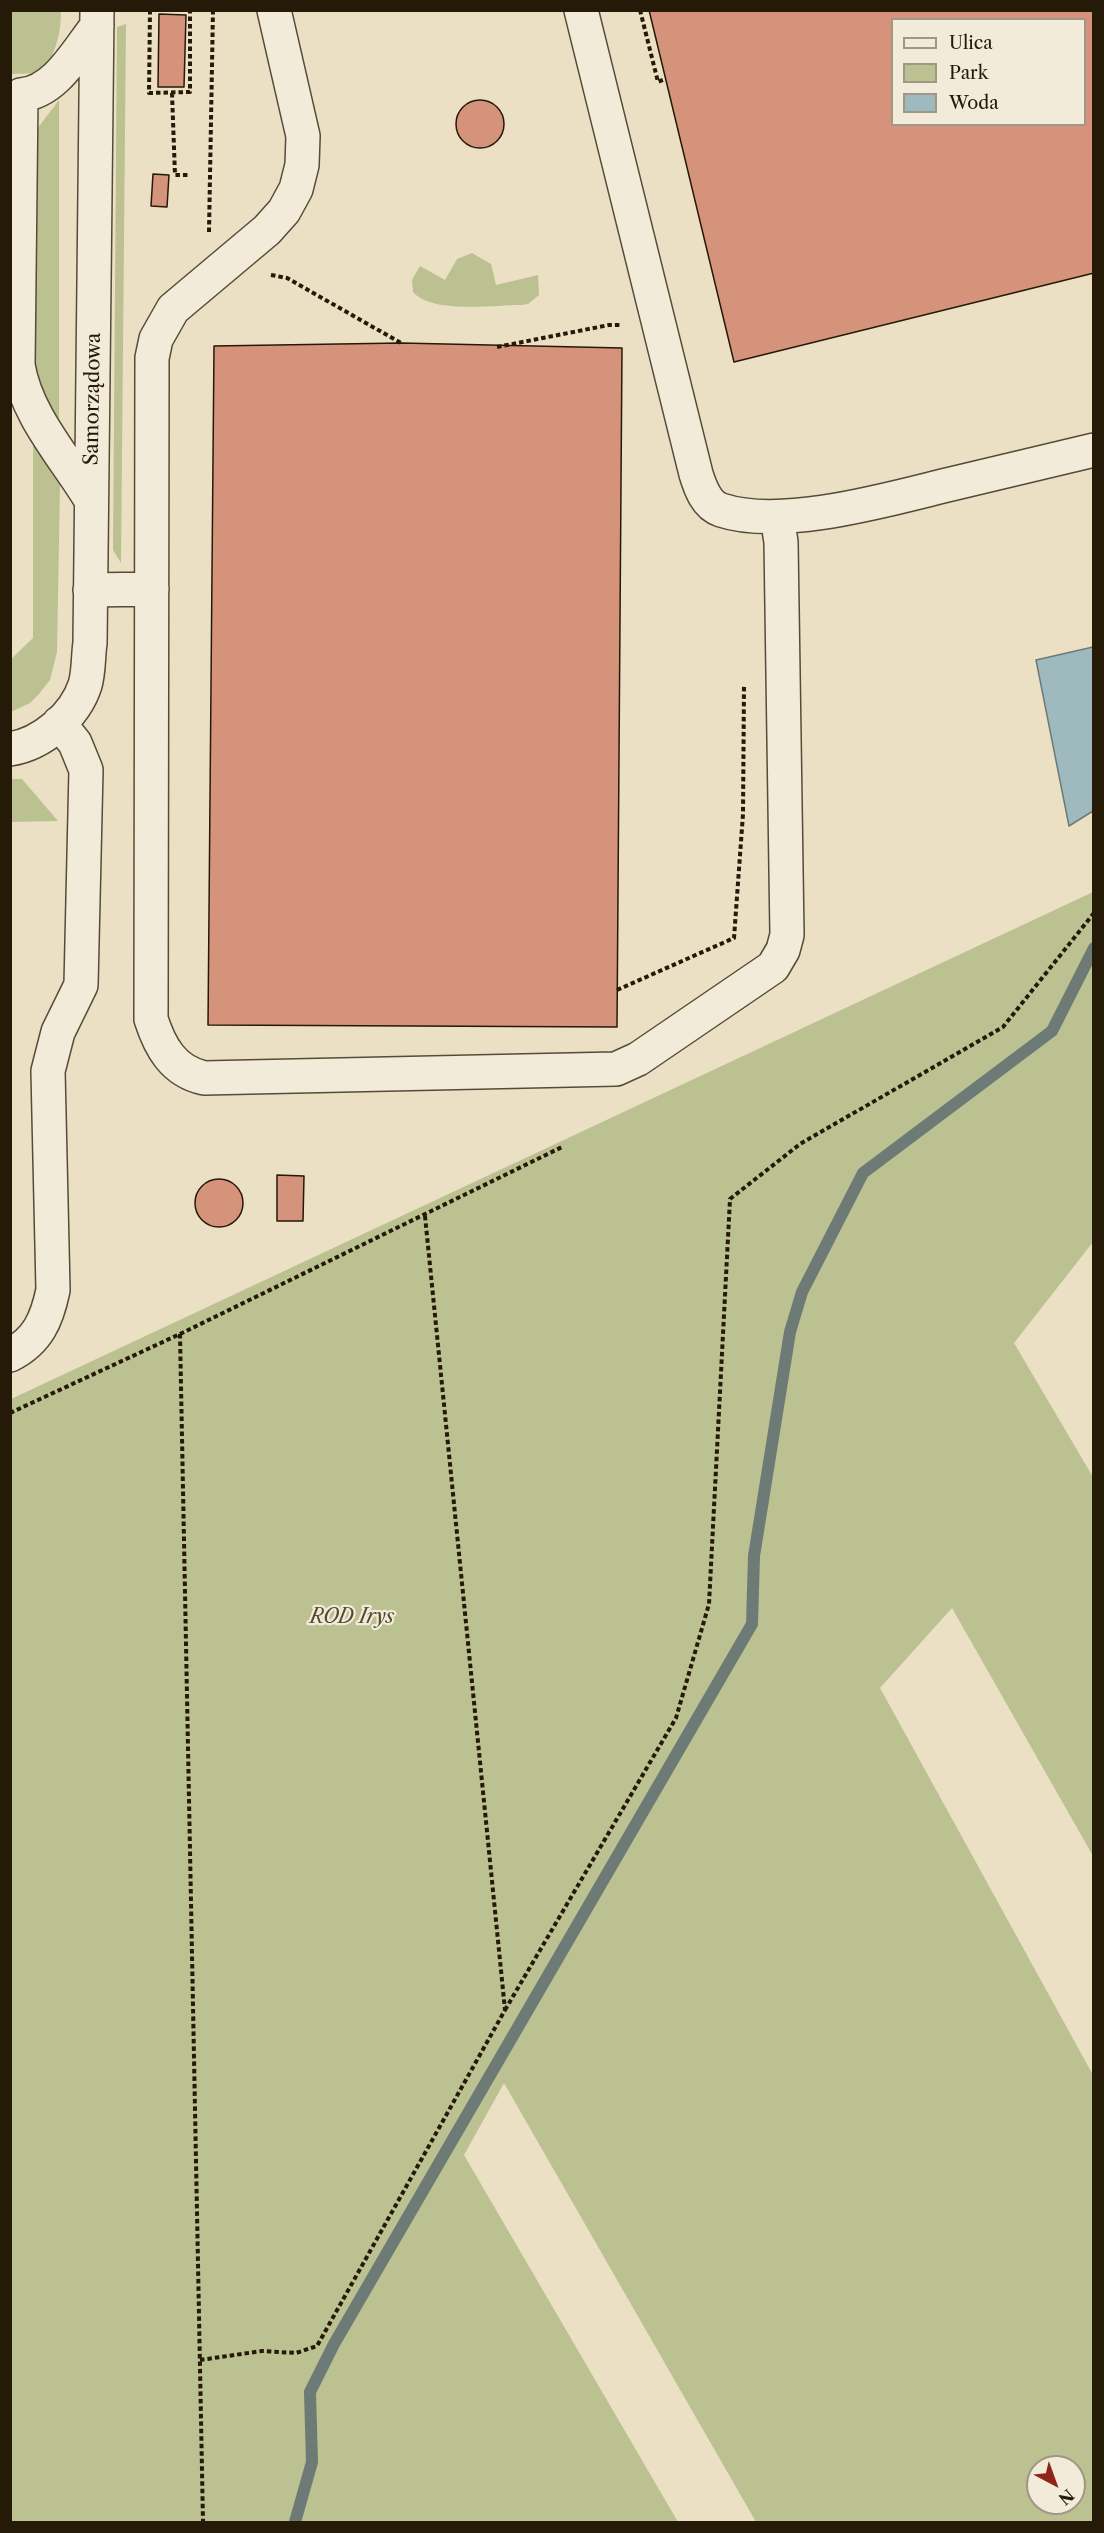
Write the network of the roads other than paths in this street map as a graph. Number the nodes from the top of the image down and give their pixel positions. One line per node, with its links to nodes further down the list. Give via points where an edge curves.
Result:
1 (274, 10): 8 (street, via 303,136 302,165 296,189 284,211 173,309 156,339 152,358)
2 (581, 10): 7 (street, via 702,491 720,510)
3 (97, 18): 4 (street, via 46,87 34,94); 6 (street, Samorządowa)
4 (16, 95): 6 (street, via 21,388)
5 (1094, 450): 7 (street, via 899,496)
6 (91, 500): 9 (street, Samorządowa)
7 (777, 517): 8 (street, via 781,542 787,934 783,950 772,967 638,1059 599,1072 204,1078 176,1065 165,1052 151,1018)
8 (152, 589): 9 (street)
9 (90, 590): 10 (street, Samorządowa, via 85,685)
10 (59, 723): 11 (street, Samorządowa, via 23,747); 12 (street, via 75,743 86,770 81,985 58,1032 48,1071 53,1290 48,1316 33,1340)
11 (10, 749)
12 (10, 1355)

